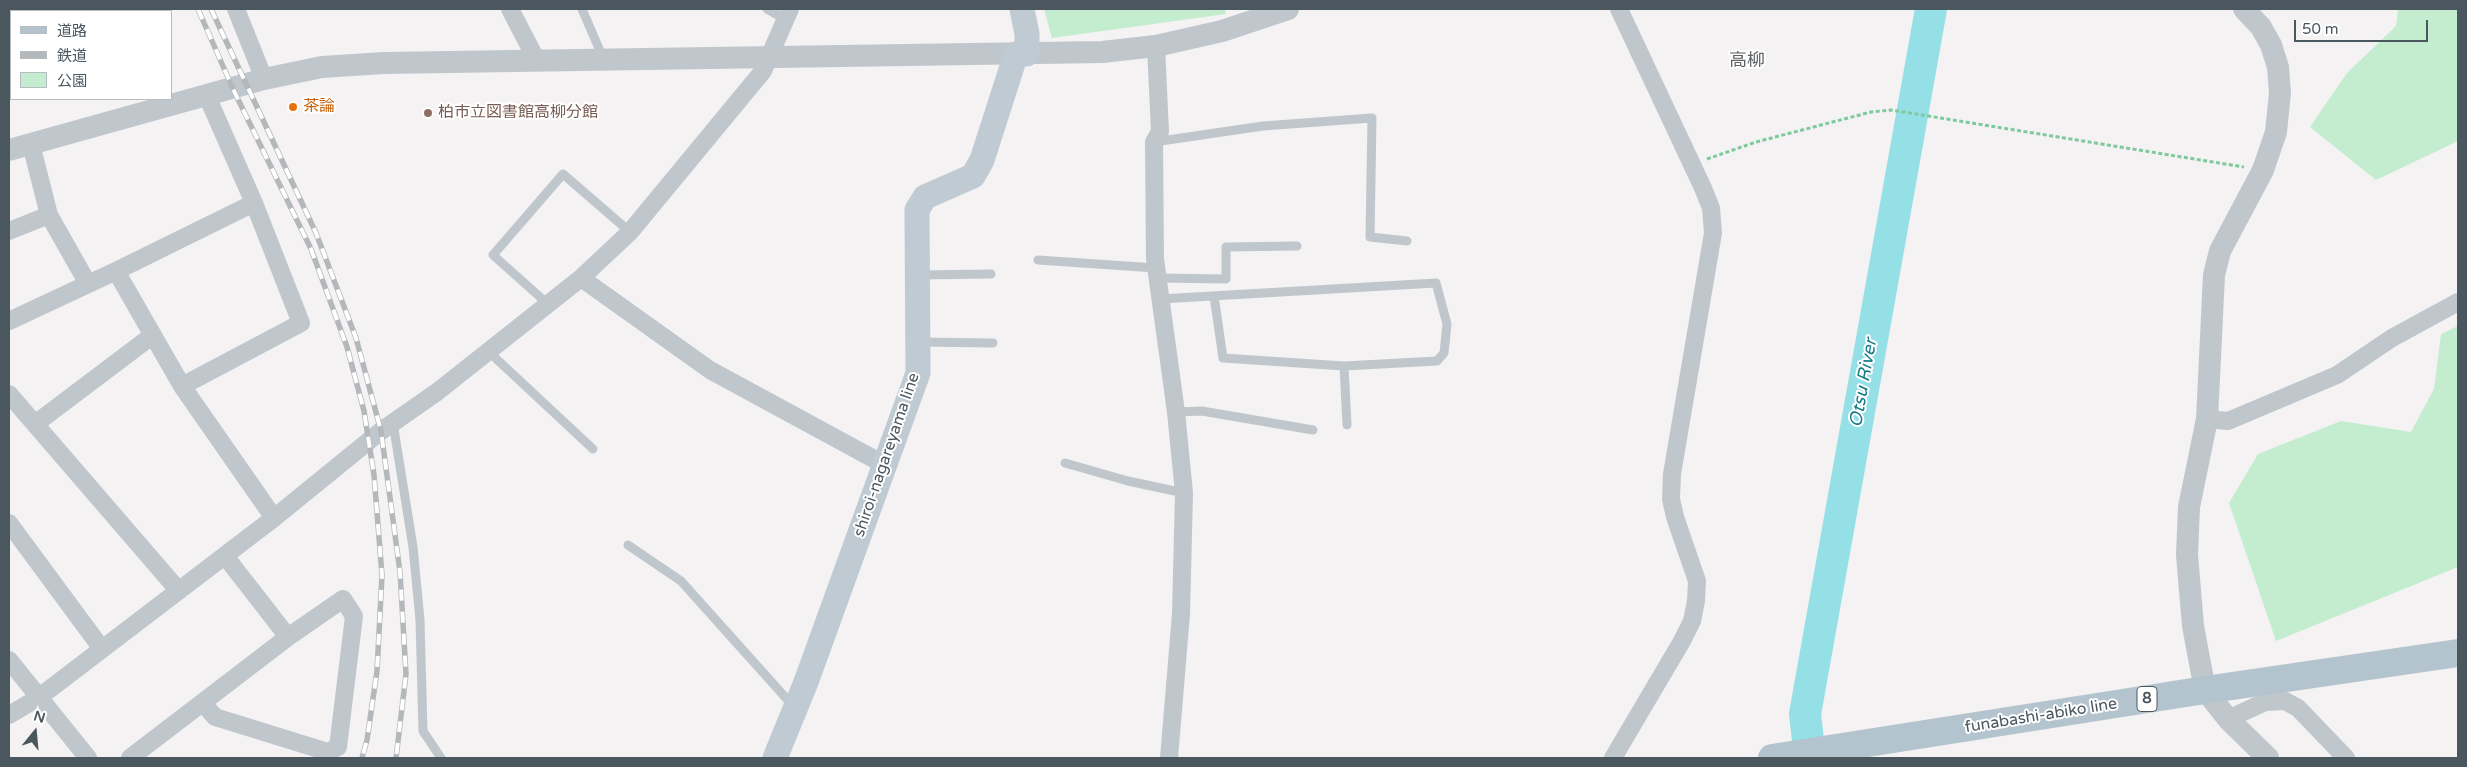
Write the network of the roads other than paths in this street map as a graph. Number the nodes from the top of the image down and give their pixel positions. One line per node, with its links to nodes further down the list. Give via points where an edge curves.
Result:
1 (236, 9): 15 (street)
2 (510, 9): 14 (street)
3 (582, 9): 13 (lane)
4 (768, 9): 9 (lane)
5 (1022, 9): 11 (main road, shiroi-nagareyama line, via 1028,34 1027,54)
6 (1288, 9): 10 (street, via 1222,31)
7 (1619, 9): 75 (street, via 1711,208 1713,233 1672,474 1671,499 1697,581 1696,601 1692,621 1682,641)
8 (2244, 9): 46 (street, via 2271,45 2278,67 2280,94 2276,132 2263,170 2224,243 2214,275)
9 (788, 14): 12 (street)
10 (1156, 46): 11 (street, via 1102,52); 17 (street, via 1160,132)
11 (1022, 54): 12 (street); 30 (main road, shiroi-nagareyama line, via 1016,54 982,160 973,176 925,197 917,210)
12 (771, 57): 13 (street); 23 (street, via 763,71)
13 (604, 60): 14 (street)
14 (537, 61): 15 (street, via 322,67)
15 (264, 79): 16 (street)
16 (207, 96): 18 (street); 20 (street)
17 (1154, 142): 24 (lane, via 1263,126 1372,118 1370,237); 28 (street)
18 (30, 144): 19 (street); 21 (street)
19 (9, 150)
20 (254, 203): 27 (street); 43 (street, via 301,323)
21 (49, 215): 22 (street); 32 (street)
22 (9, 231)
23 (630, 232): 31 (street); 36 (lane, via 564,174 493,255)
24 (1408, 241)
25 (1296, 246): 28 (lane, via 1226,247 1226,279)
26 (1038, 260): 28 (lane)
27 (116, 271): 32 (street); 38 (street)
28 (1156, 273): 34 (street)
29 (991, 274): 30 (lane)
30 (916, 275): 39 (main road, shiroi-nagareyama line)
31 (581, 278): 36 (street); 53 (street, via 710,370)
32 (88, 284): 37 (street)
33 (1214, 296): 34 (lane); 42 (lane, via 1222,358); 42 (lane, via 1436,283 1447,324 1444,353 1437,360)
34 (1160, 299): 45 (street)
35 (2458, 302): 46 (street, via 2392,338 2337,375 2228,420)
36 (549, 305): 41 (street)
37 (9, 321)
38 (153, 335): 43 (street); 48 (street)
39 (918, 342): 40 (lane); 53 (main road, shiroi-nagareyama line, via 918,373)
40 (993, 343)
41 (489, 352): 47 (street); 51 (lane)
42 (1344, 366): 49 (lane)
43 (182, 386): 55 (street)
44 (9, 394): 48 (street)
45 (1176, 412): 50 (lane, via 1202,411); 54 (street)
46 (2207, 419): 64 (street, via 2189,507 2187,555 2193,626)
47 (393, 423): 55 (street); 72 (lane, via 413,547 420,620 423,731)
48 (35, 424): 59 (street)
49 (1347, 425)
50 (1313, 430)
51 (593, 449)
52 (1065, 463): 54 (lane)
53 (885, 465): 67 (main road, shiroi-nagareyama line)
54 (1184, 493): 74 (street, via 1181,614)
55 (274, 518): 58 (street)
56 (9, 523): 61 (street)
57 (628, 544): 67 (lane, via 681,581)
58 (225, 556): 59 (street); 60 (street)
59 (179, 591): 61 (street)
60 (288, 637): 66 (street); 66 (street, via 343,599 354,616 338,747 328,752 215,717)
61 (102, 649): 65 (street)
62 (2458, 653): 64 (main road, funabashi-abiko line / 8)
63 (9, 660): 65 (street)
64 (2205, 690): 69 (street); 77 (main road, funabashi-abiko line / 8)
65 (38, 698): 68 (street); 70 (street)
66 (202, 703): 71 (street)
67 (795, 709): 73 (main road, shiroi-nagareyama line)
68 (9, 715)
69 (2228, 719): 78 (street); 79 (street, via 2265,702 2285,701 2298,708)
70 (88, 758)
71 (130, 758)
72 (441, 758)
73 (774, 758)
74 (1169, 758)
75 (1613, 758)
76 (1772, 758): 77 (main road, funabashi-abiko line / 8)
77 (1777, 758)
78 (2268, 758)
79 (2346, 758)

